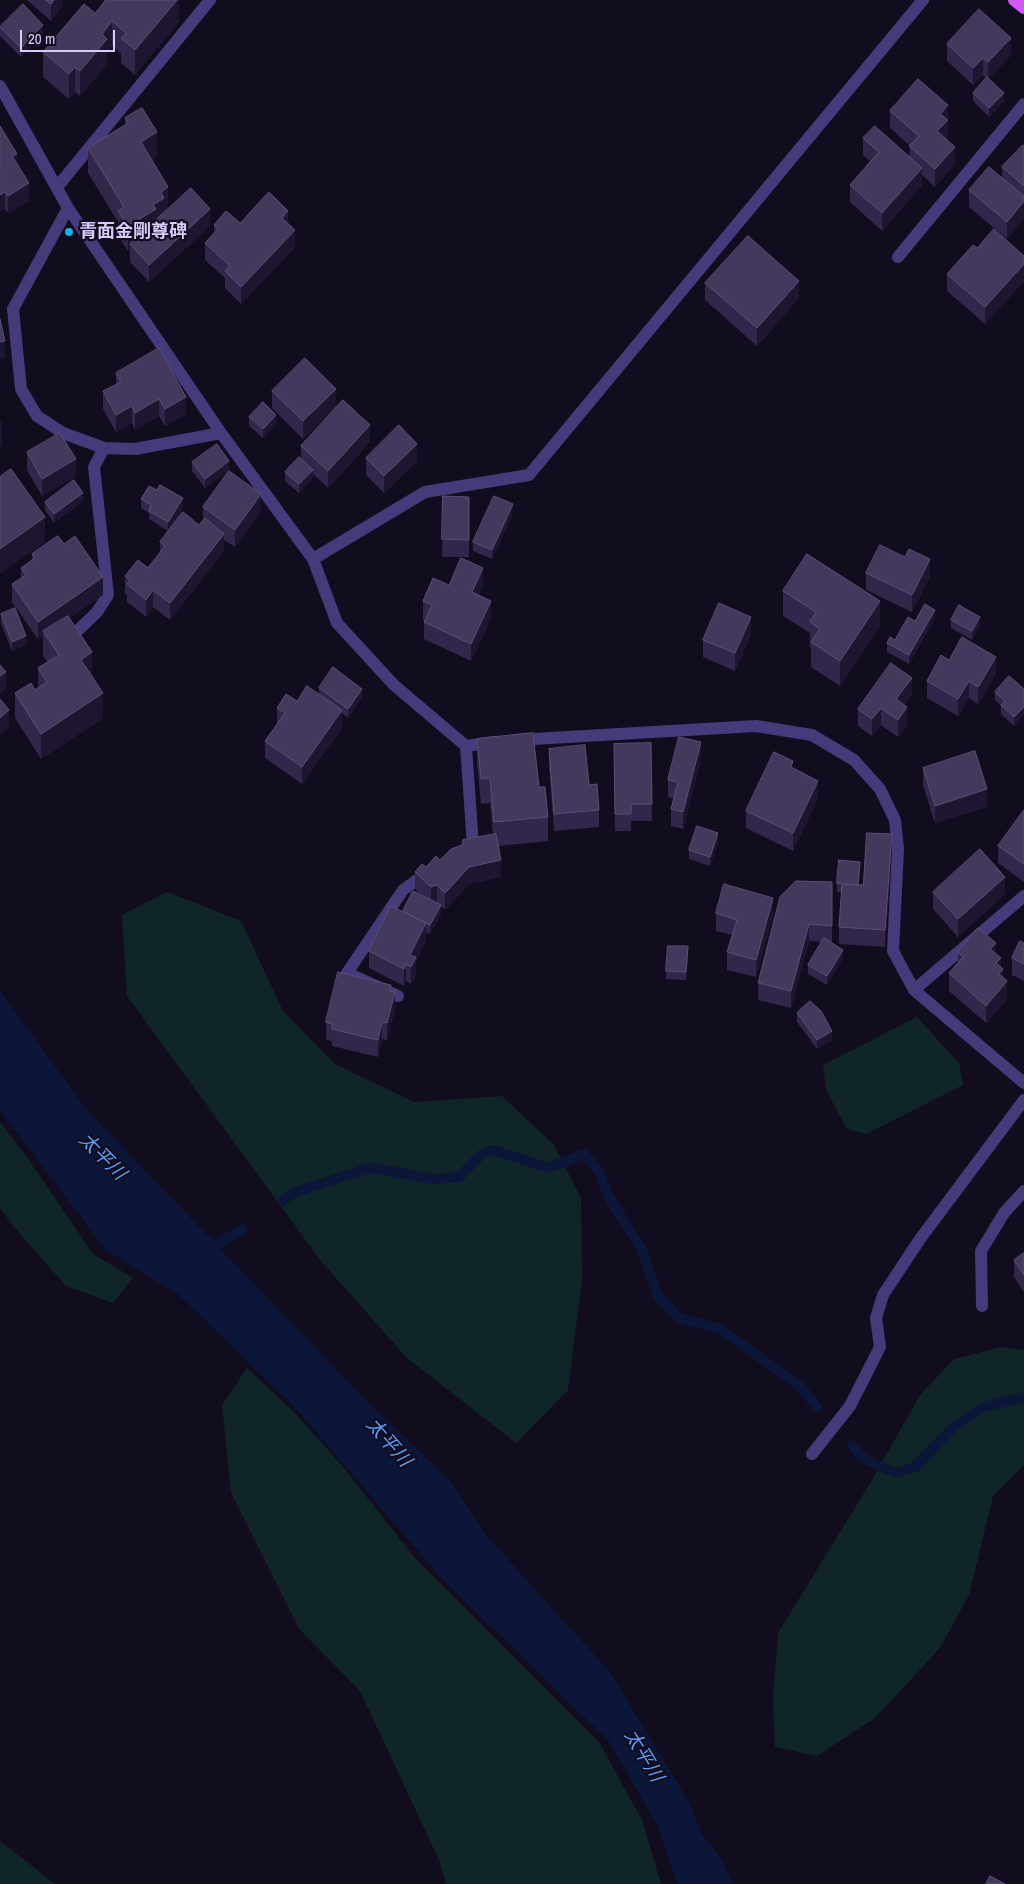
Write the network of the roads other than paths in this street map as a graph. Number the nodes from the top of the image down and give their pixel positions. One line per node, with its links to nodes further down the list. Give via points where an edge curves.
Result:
1 (210, 0): 7 (street)
2 (923, 0): 12 (street, via 529,475 425,492)
3 (1014, 0): 4 (main road)
4 (1024, 8)
5 (1, 90): 7 (street)
6 (1024, 104): 9 (street)
7 (58, 186): 8 (street)
8 (68, 208): 10 (street); 11 (street, via 14,309 21,389 37,416 62,433)
9 (898, 257)
10 (221, 433): 11 (street, via 135,448); 12 (street)
11 (104, 448): 13 (street, via 94,467 108,595 97,612)
12 (313, 559): 14 (street, via 337,622 394,685)
13 (71, 637)
14 (466, 746): 15 (street, via 473,846); 18 (street, via 500,741 756,726 812,735 854,760 880,789 895,820 898,850 893,951)
15 (456, 856)
16 (438, 866): 19 (street, via 403,890 347,973)
17 (1024, 896): 18 (street)
18 (914, 990): 20 (street)
19 (398, 996)
20 (1024, 1083)
21 (1024, 1100): 24 (street, via 920,1238 883,1295 876,1318 880,1347 850,1406)
22 (1024, 1190): 23 (street, via 1004,1213 981,1251)
23 (982, 1306)
24 (812, 1454)

